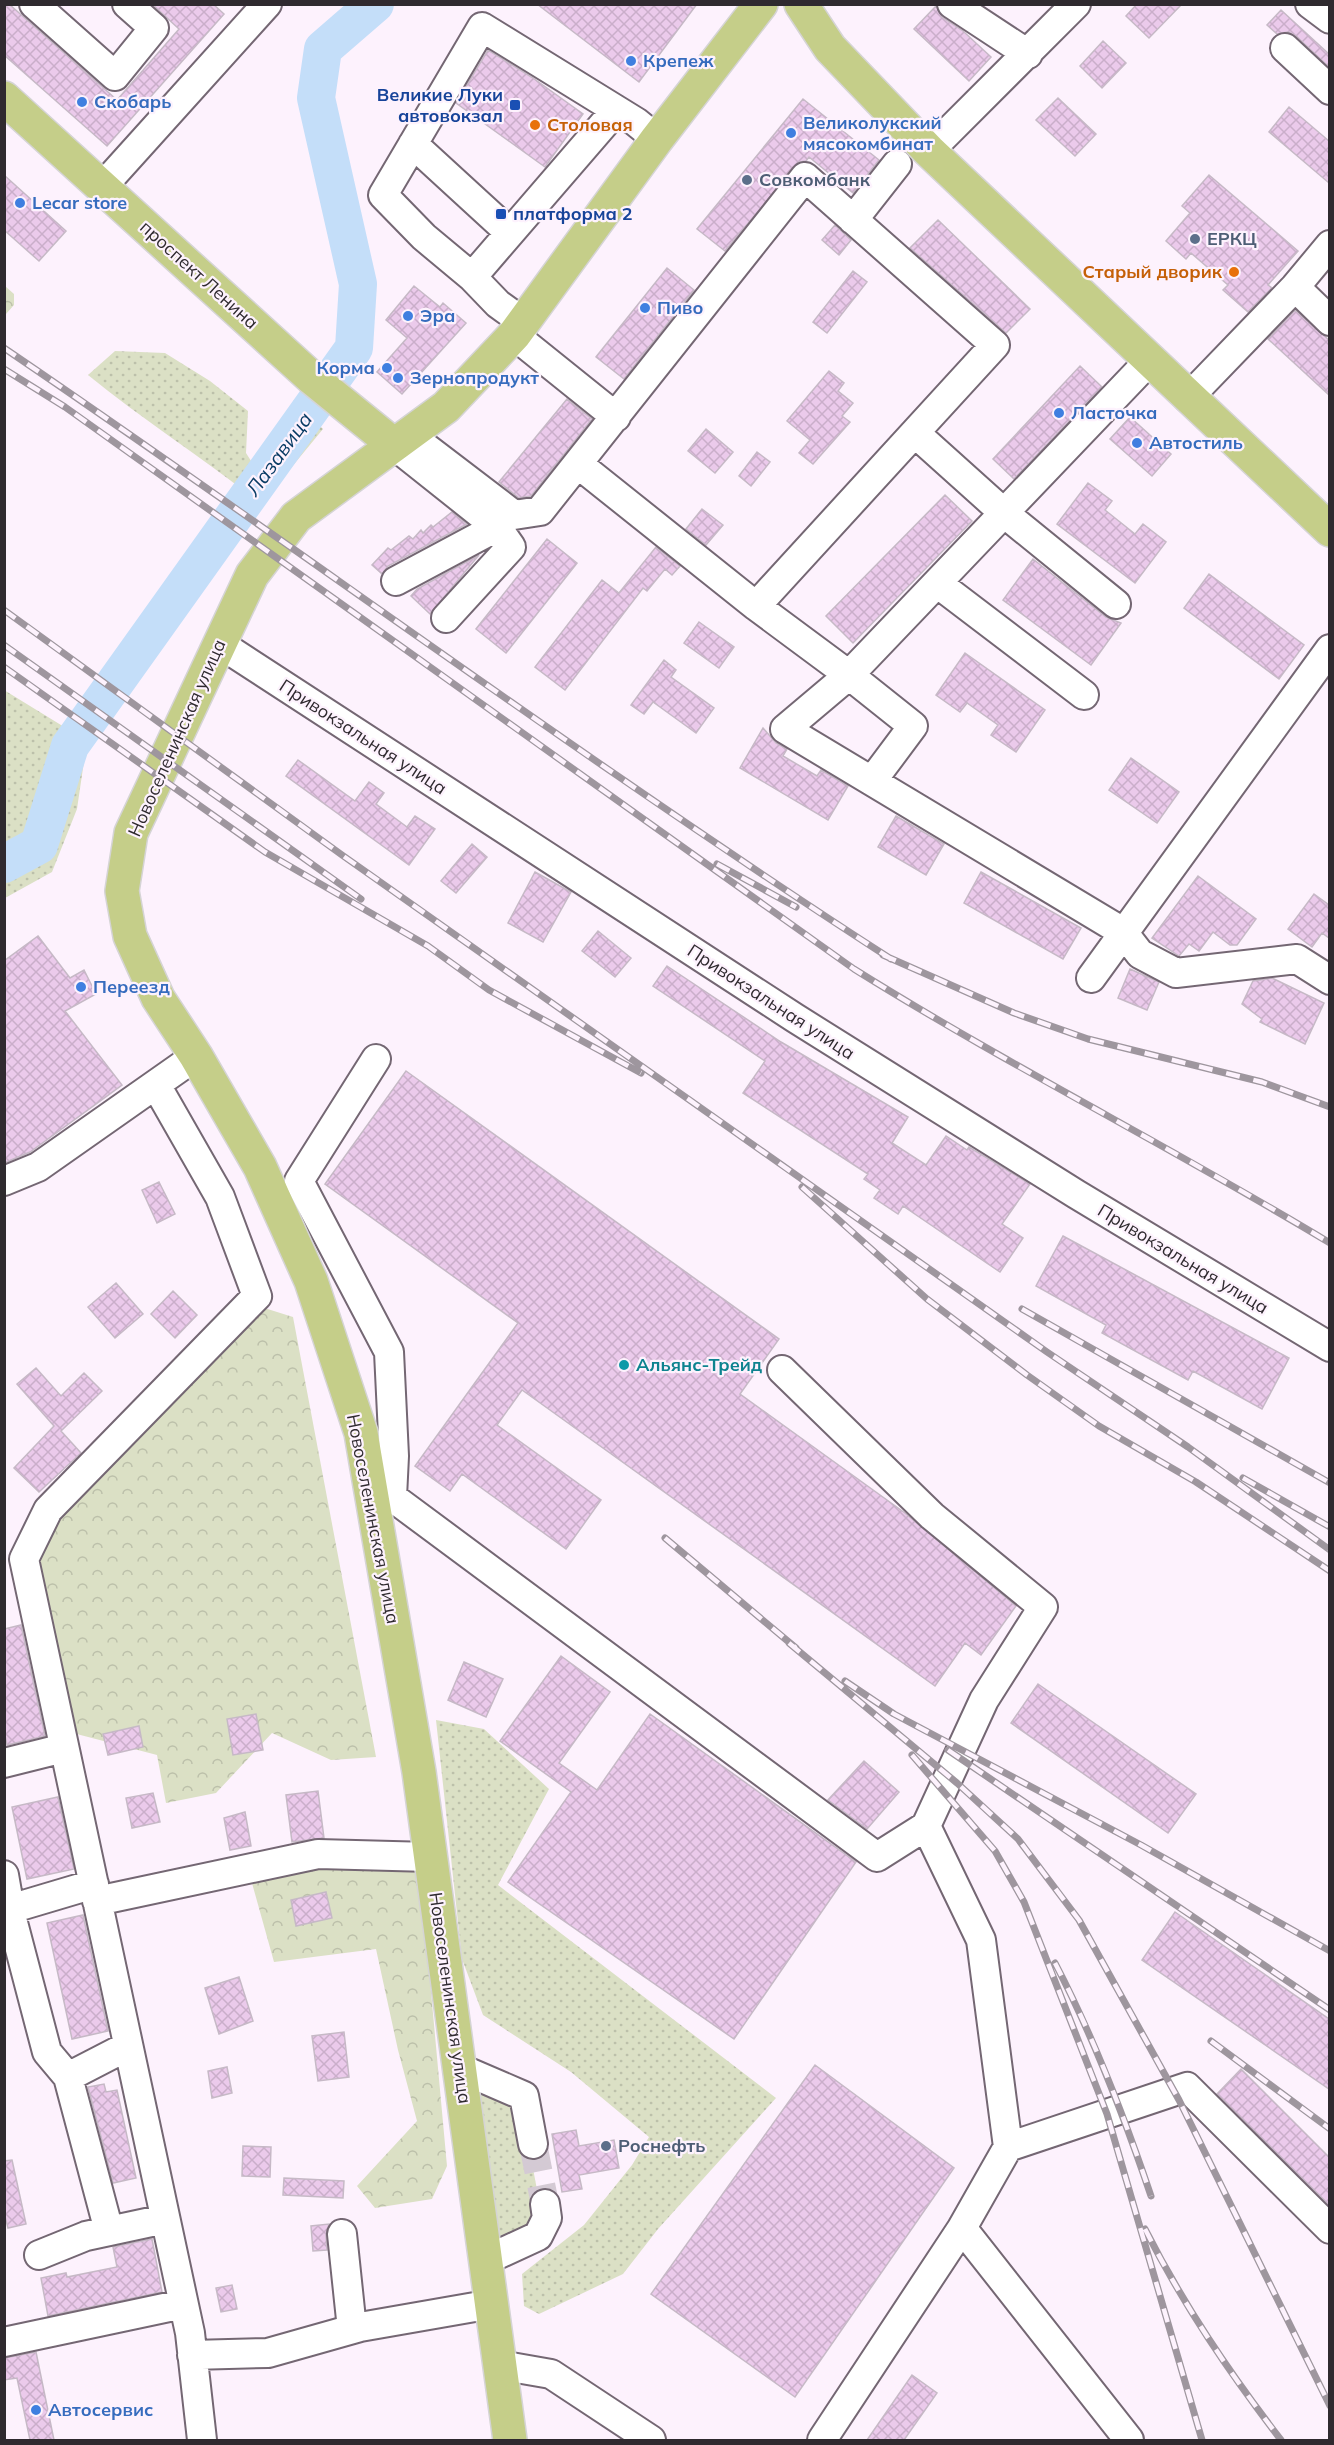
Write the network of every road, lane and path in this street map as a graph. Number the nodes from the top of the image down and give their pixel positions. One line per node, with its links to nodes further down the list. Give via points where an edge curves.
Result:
1 (34, 4): 2 (street, via 115,76 154,28)
2 (127, 4)
3 (267, 4): 19 (street)
4 (761, 4): 15 (main road)
5 (801, 4): 17 (main road, via 830,48)
6 (952, 4): 11 (street)
7 (1076, 4): 11 (street)
8 (1310, 4): 9 (street)
9 (1329, 19)
10 (1286, 48): 12 (street)
11 (1028, 54): 17 (street)
12 (1329, 90)
13 (4, 98): 19 (main road, проспект Ленина)
14 (616, 110): 15 (street); 16 (street, via 482,27); 21 (street)
15 (657, 139): 25 (main road)
16 (413, 144): 21 (street); 23 (street, via 383,195 424,237)
17 (929, 151): 26 (main road)
18 (897, 164): 20 (street)
19 (102, 187): 30 (main road, проспект Ленина, via 325,390)
20 (853, 220): 28 (street, via 805,177); 29 (street, via 995,345)
21 (510, 233): 23 (street)
22 (1329, 245): 24 (street)
23 (472, 277): 25 (street)
24 (1317, 302): 27 (street)
25 (518, 329): 28 (street); 30 (main road, via 446,407)
26 (1149, 361): 27 (main road); 32 (street)
27 (1188, 398): 34 (main road)
28 (616, 417): 31 (street)
29 (915, 433): 32 (street); 38 (street)
30 (401, 439): 31 (street, via 514,515 540,511); 33 (street); 40 (main road, Новоселенинская улица, via 296,517 252,575)
31 (578, 464): 38 (street)
32 (1004, 513): 36 (street); 37 (street)
33 (497, 527): 35 (street); 39 (street, via 511,547)
34 (1329, 530)
35 (396, 581)
36 (937, 583): 42 (street); 43 (street)
37 (1116, 604)
38 (756, 606): 42 (street)
39 (446, 618)
40 (220, 644): 48 (main road, Новоселенинская улица, via 131,833 122,891 135,947 158,998); 52 (street, Привокзальная улица, via 795,1018)
41 (1329, 649): 45 (street)
42 (849, 675): 44 (street, via 913,726); 44 (street, via 785,729)
43 (1084, 695)
44 (872, 781): 45 (street)
45 (1123, 932): 46 (street); 47 (street, via 1140,954 1176,974 1297,959)
46 (1091, 978)
47 (1329, 980)
48 (196, 1056): 50 (street); 58 (main road, Новоселенинская улица, via 260,1167 311,1281 360,1432)
49 (376, 1059): 57 (street, via 299,1181 389,1352 392,1497 877,1857)
50 (156, 1085): 51 (street, via 38,1167); 54 (street, via 220,1197 257,1296 48,1510)
51 (4, 1181)
52 (1329, 1347)
53 (782, 1370): 57 (street, via 932,1516 1042,1607 984,1700)
54 (14, 1567): 55 (street)
55 (64, 1748): 56 (street); 60 (street)
56 (4, 1763)
57 (926, 1827): 66 (street, via 981,1940)
58 (430, 1857): 60 (street, via 318,1854); 63 (main road, Новоселенинская улица)
59 (4, 1875): 61 (street)
60 (95, 1892): 61 (street); 62 (street)
61 (10, 1909): 64 (street, via 47,2052)
62 (128, 2046): 64 (street); 68 (street)
63 (459, 2068): 65 (street, via 524,2096); 74 (main road, Новоселенинская улица)
64 (68, 2078): 71 (street)
65 (534, 2144)
66 (1008, 2147): 69 (street); 70 (street, via 1187,2087)
67 (545, 2204): 74 (street, via 547,2218 538,2236)
68 (165, 2219): 71 (street); 75 (street)
69 (962, 2228): 84 (street); 85 (street)
70 (1329, 2229)
71 (109, 2231): 73 (street)
72 (342, 2234): 77 (street)
73 (39, 2255)
74 (486, 2260): 76 (main road, Новоселенинская улица)
75 (183, 2304): 78 (street); 79 (street)
76 (492, 2304): 77 (street); 80 (main road, Новоселенинская улица)
77 (352, 2329): 79 (street, via 268,2353)
78 (4, 2342)
79 (192, 2355): 81 (street)
80 (500, 2365): 82 (main road, Новоселенинская улица); 83 (street, via 550,2374)
81 (202, 2440)
82 (510, 2440)
83 (651, 2440)
84 (822, 2440)
85 (1129, 2440)

